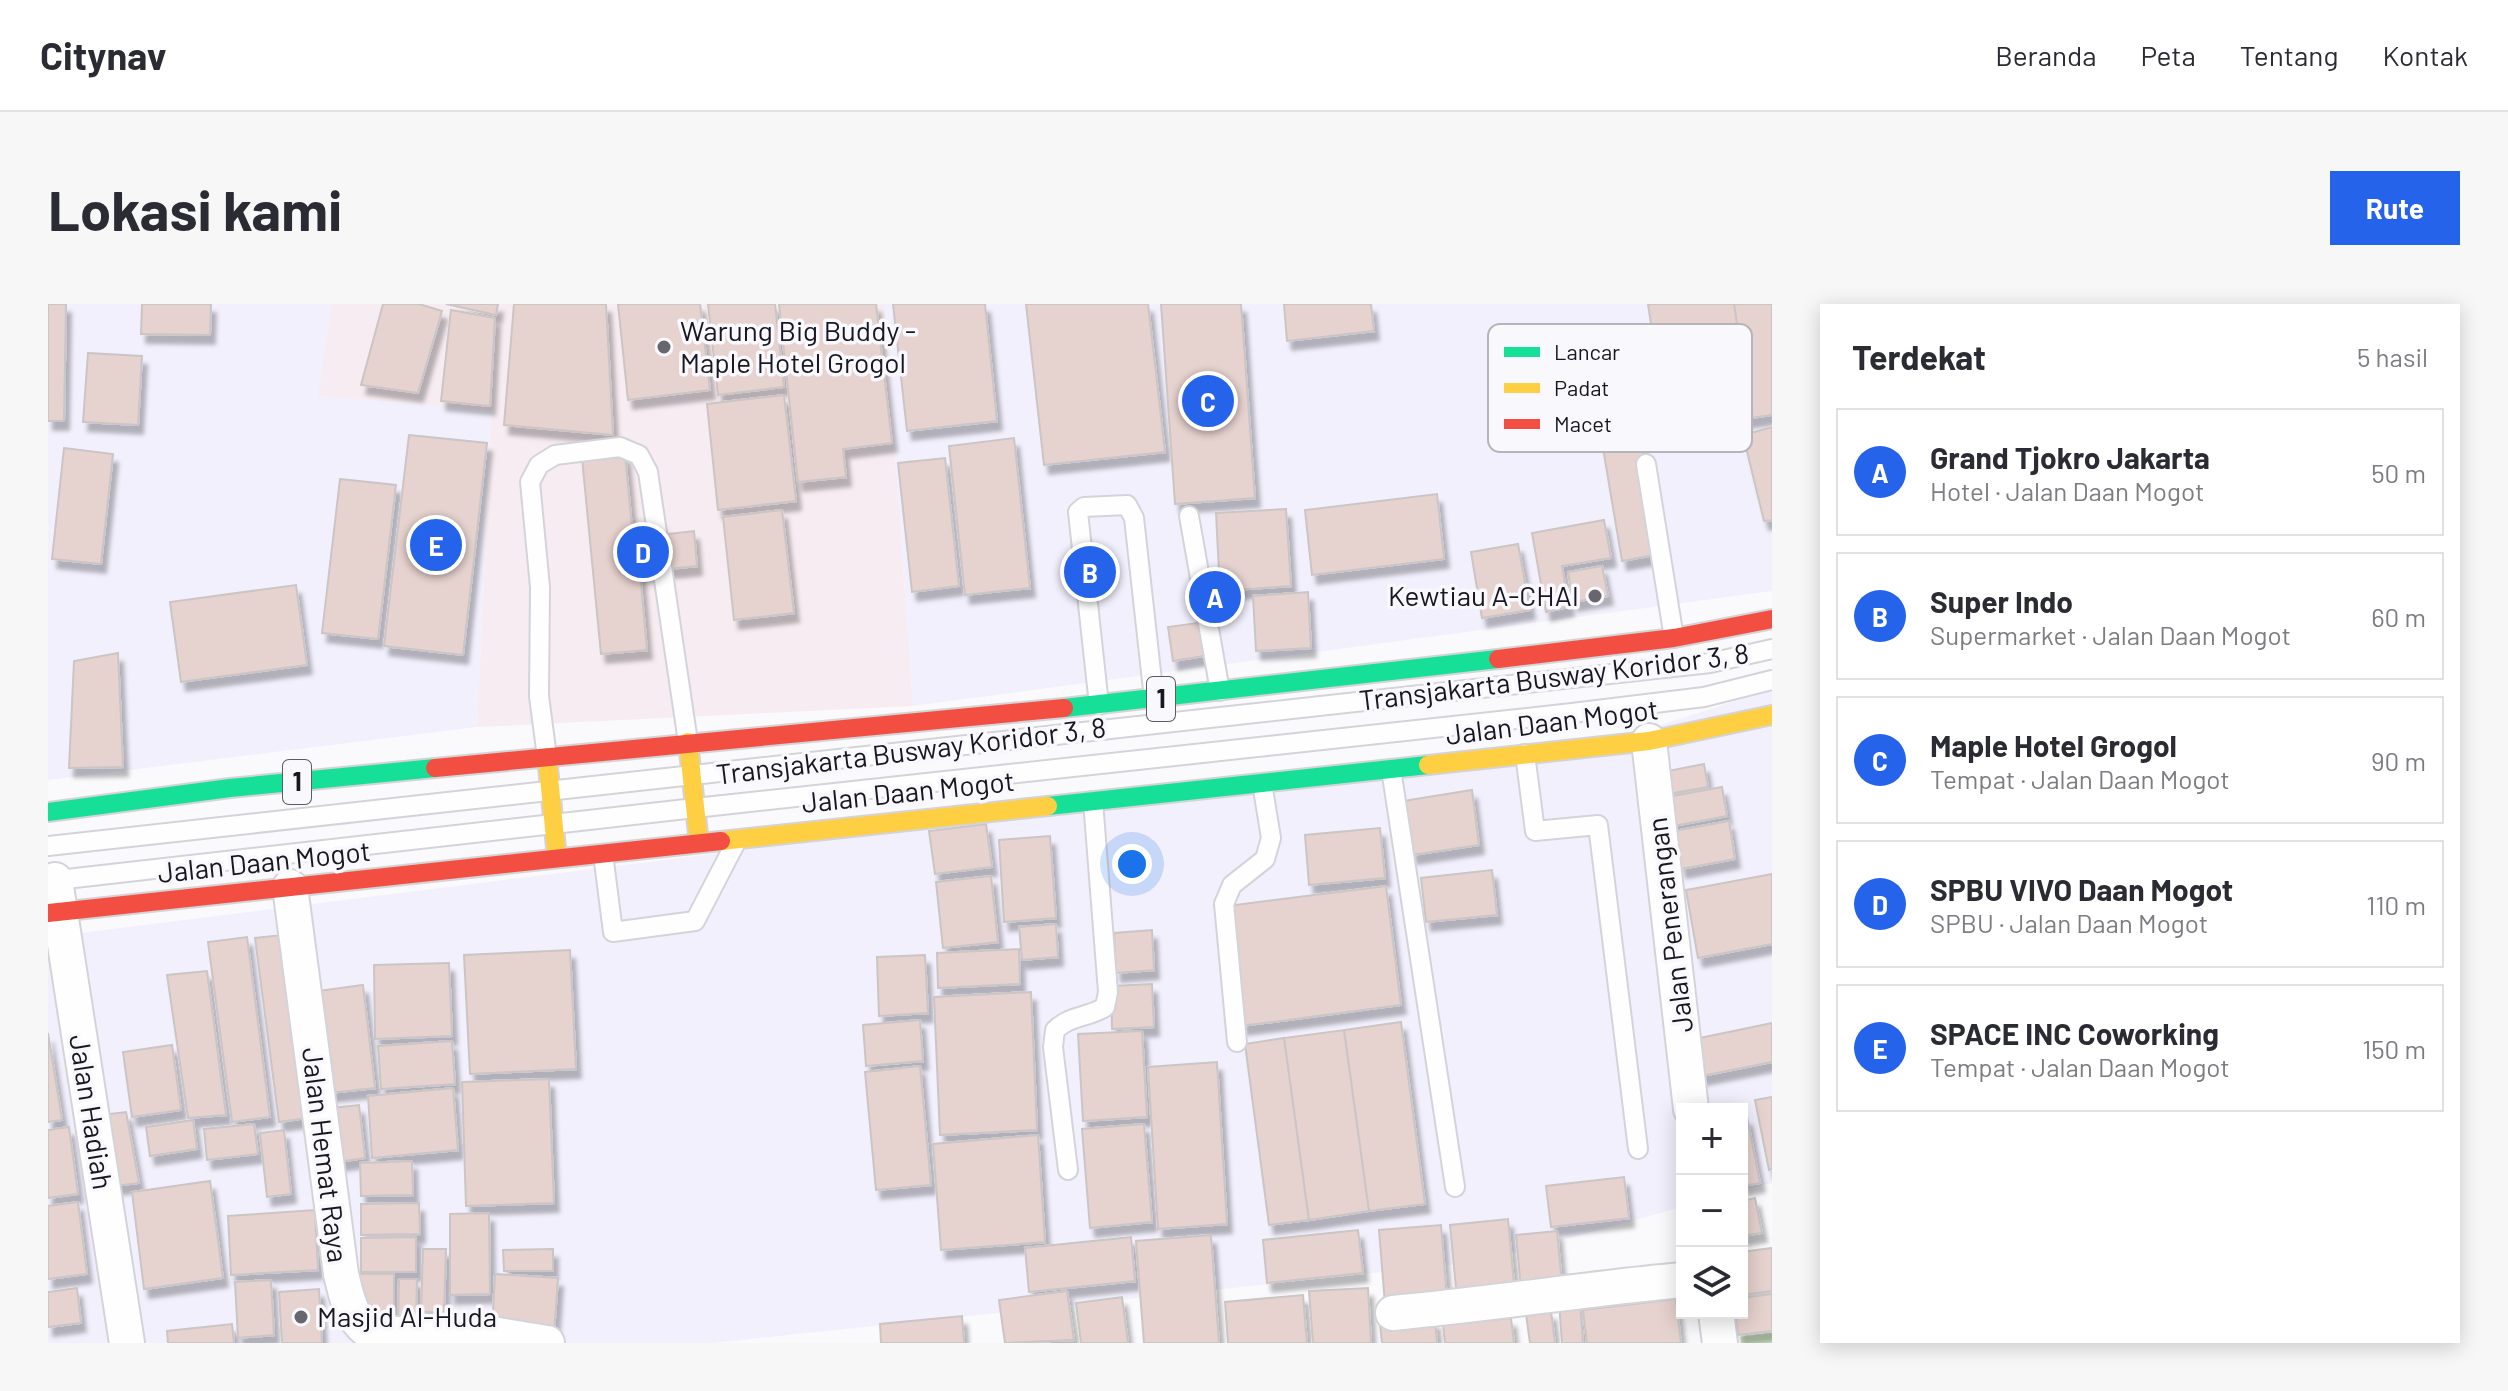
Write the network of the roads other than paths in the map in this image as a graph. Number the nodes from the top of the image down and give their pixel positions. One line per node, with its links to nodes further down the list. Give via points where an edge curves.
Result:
1 (1646, 464): 4 (lane)
2 (1189, 516): 7 (lane)
3 (1772, 619): 4 (highway, 1)
4 (1674, 638): 7 (highway, 1)
5 (1772, 649): 16 (lane, Transjakarta Busway Koridor 3, 8, via 1710,663)
6 (1772, 680): 20 (lane, Transjakarta Busway Koridor 3, 8, via 1704,697 1572,713)
7 (1220, 691): 8 (highway, 1)
8 (1154, 699): 9 (highway, 1); 9 (lane, via 1134,518 1127,505 1084,507 1078,512)
9 (1099, 705): 12 (highway, 1)
10 (1772, 715): 11 (highway, Jalan Daan Mogot)
11 (1649, 741): 13 (highway, Jalan Daan Mogot); 31 (street, Jalan Penerangan)
12 (688, 742): 14 (highway, 1); 14 (lane, via 648,472 639,455 620,447 555,455 539,465 530,482 540,587 539,696); 16 (highway)
13 (1525, 754): 15 (highway, Jalan Daan Mogot); 32 (lane, via 1535,831 1598,825)
14 (547, 757): 18 (highway); 21 (highway, 1)
15 (1391, 769): 17 (highway, Jalan Daan Mogot); 34 (lane)
16 (691, 776): 18 (lane, Transjakarta Busway Koridor 3, 8); 20 (highway)
17 (1262, 783): 19 (highway, Jalan Daan Mogot); 30 (lane, via 1271,838 1265,859 1232,885 1224,904)
18 (551, 792): 22 (highway); 25 (lane, Transjakarta Busway Koridor 3, 8)
19 (1093, 800): 23 (highway, Jalan Daan Mogot); 33 (lane, via 1108,992 1105,1007 1067,1019 1055,1030)
20 (695, 808): 22 (lane, Transjakarta Busway Koridor 3, 8); 24 (highway)
21 (48, 812)
22 (554, 825): 27 (highway); 29 (lane, Transjakarta Busway Koridor 3, 8)
23 (737, 839): 24 (highway, Jalan Daan Mogot); 26 (lane, via 695,921 613,932)
24 (699, 843): 26 (highway, Jalan Daan Mogot)
25 (48, 846)
26 (603, 854): 27 (highway, Jalan Daan Mogot)
27 (557, 858): 28 (highway, Jalan Daan Mogot)
28 (290, 887): 29 (highway, Jalan Daan Mogot); 39 (street, Jalan Hemat Raya, via 341,1274 353,1317 373,1334 492,1334)
29 (53, 896): 38 (street, Jalan Hadiah)
30 (1237, 1042)
31 (1690, 1103)
32 (1638, 1149)
33 (1068, 1170)
34 (1455, 1187)
35 (1676, 1281): 36 (street)
36 (1393, 1313)
37 (1717, 1319): 40 (street)
38 (127, 1343)
39 (547, 1343)
40 (1720, 1343)

